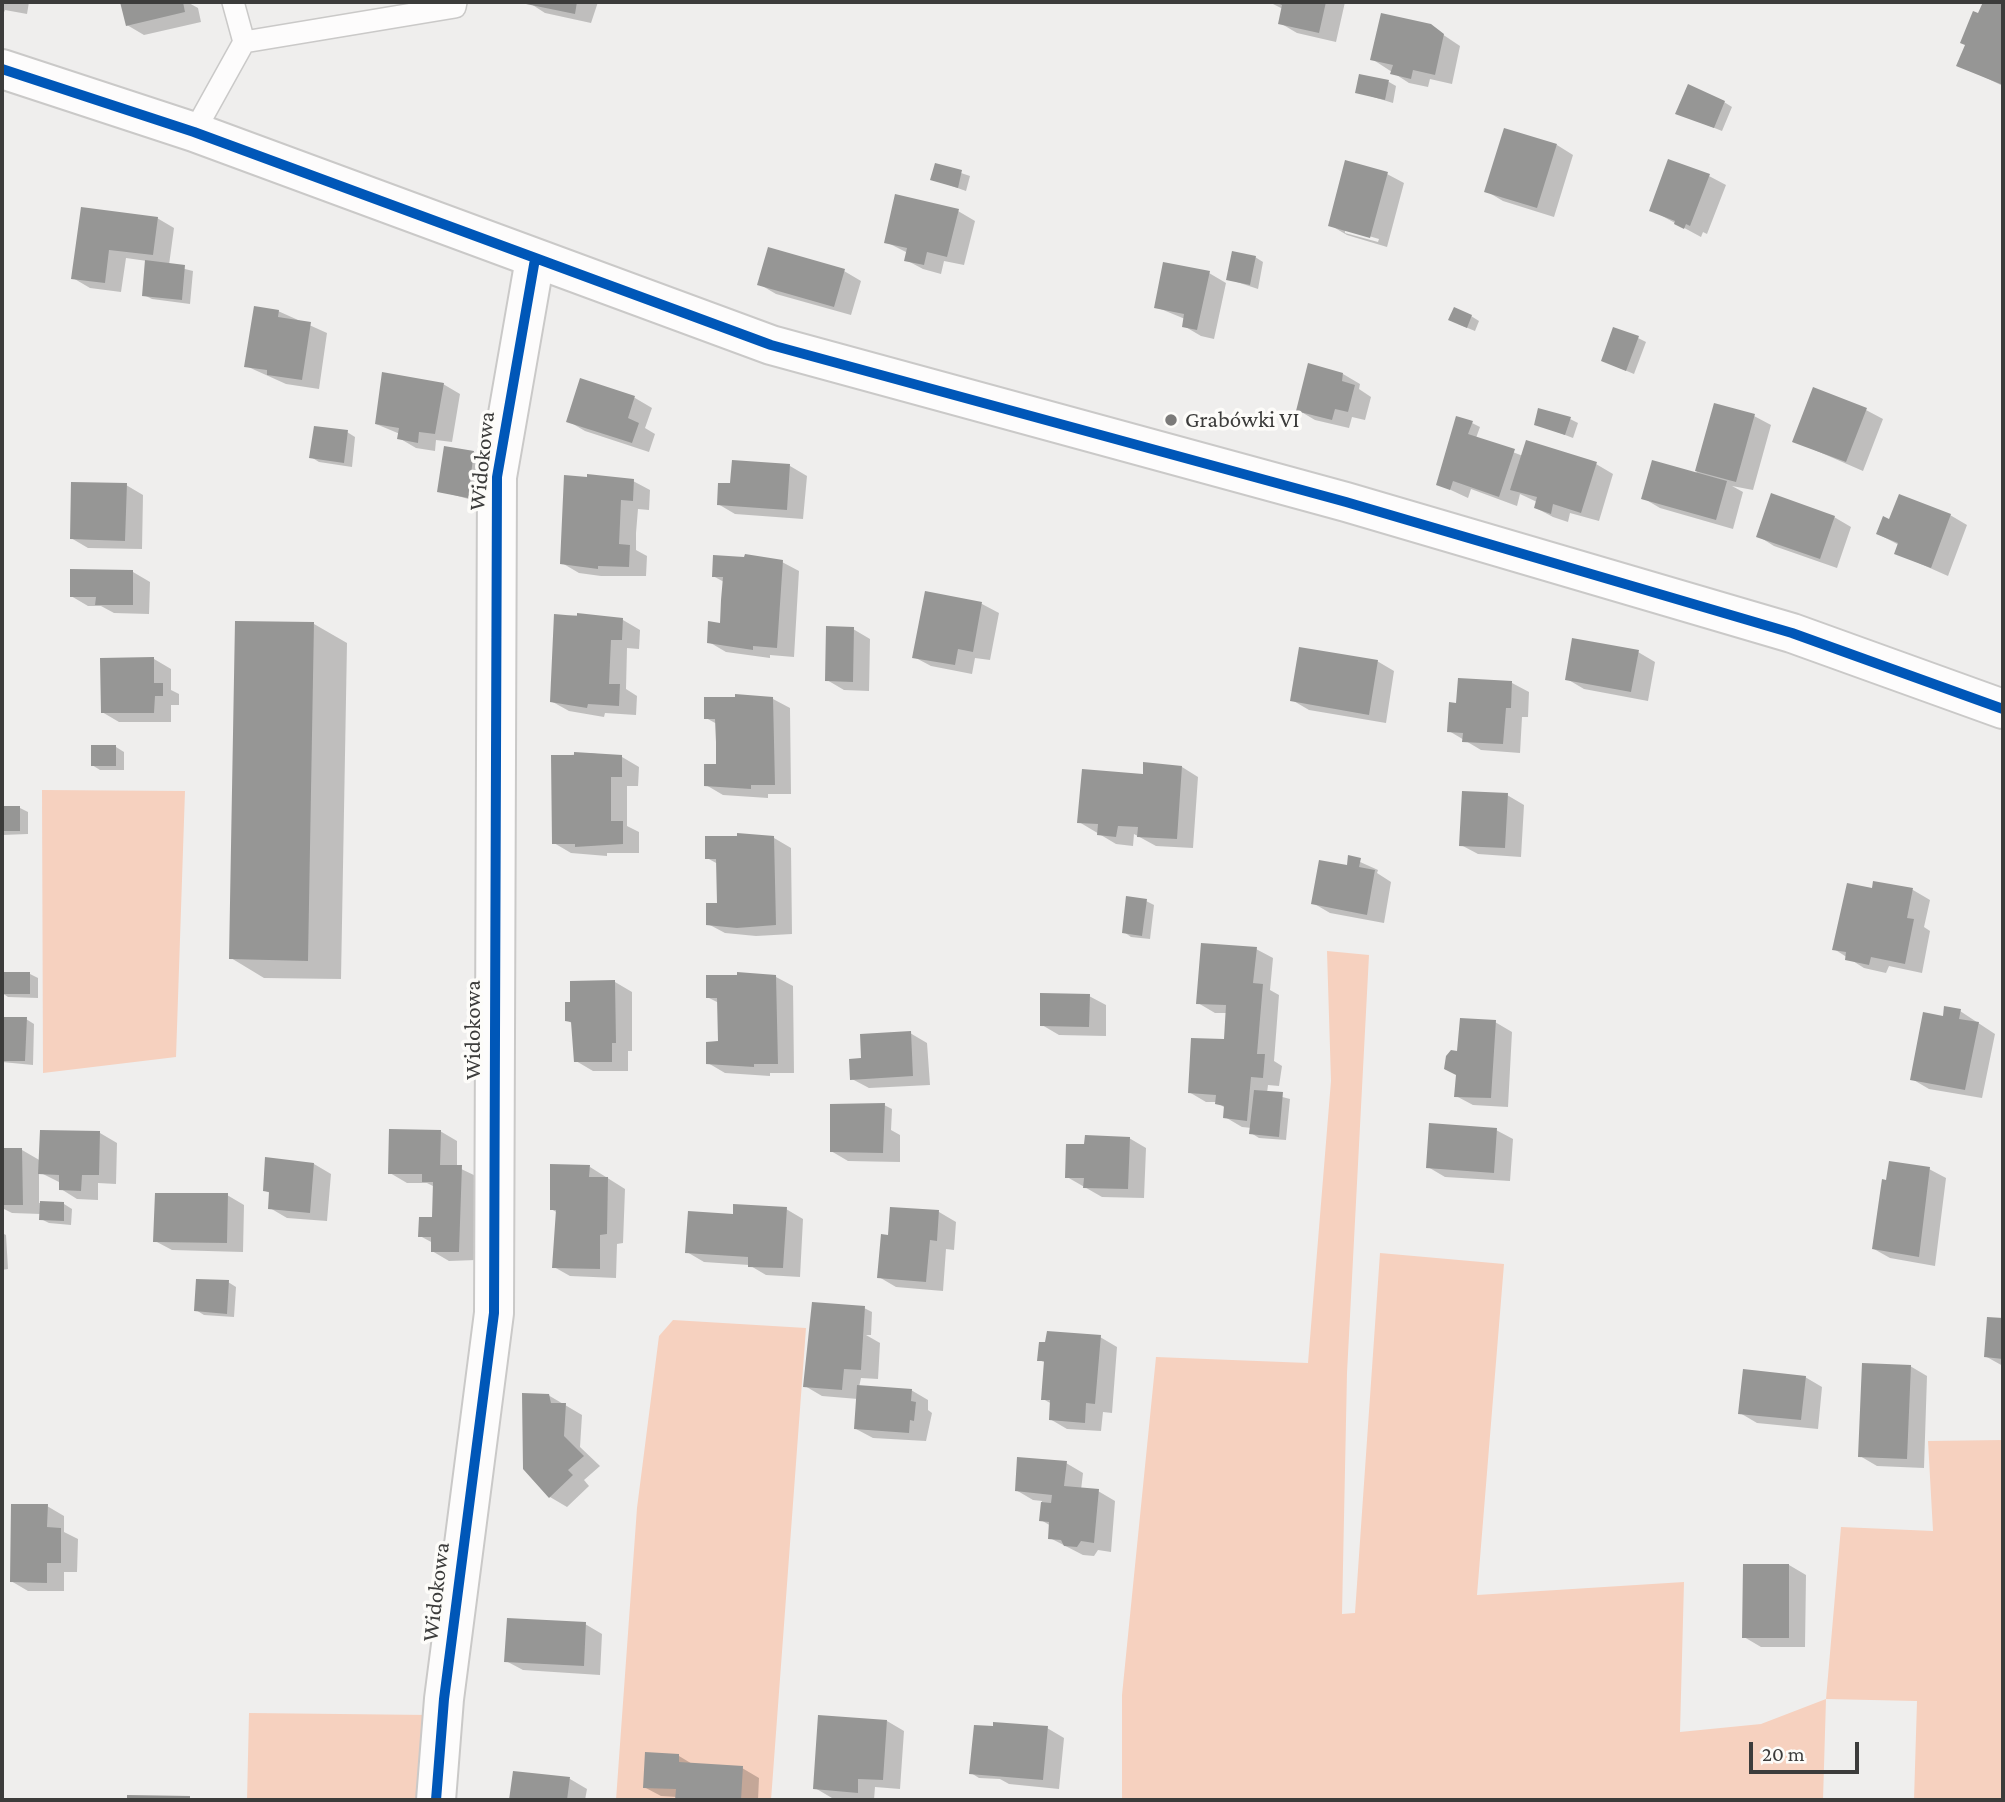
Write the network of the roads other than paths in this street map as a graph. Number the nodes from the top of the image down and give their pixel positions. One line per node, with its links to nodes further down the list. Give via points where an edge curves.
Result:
1 (233, 2): 3 (lane)
2 (456, 2): 3 (lane, via 455,7)
3 (244, 42): 5 (lane)
4 (2, 69): 5 (street)
5 (194, 132): 6 (street)
6 (535, 259): 7 (street, via 771,345 1346,502 1792,633); 8 (street, Widokowa, via 497,477 494,1313 444,1699)
7 (2003, 709)
8 (436, 1800)

